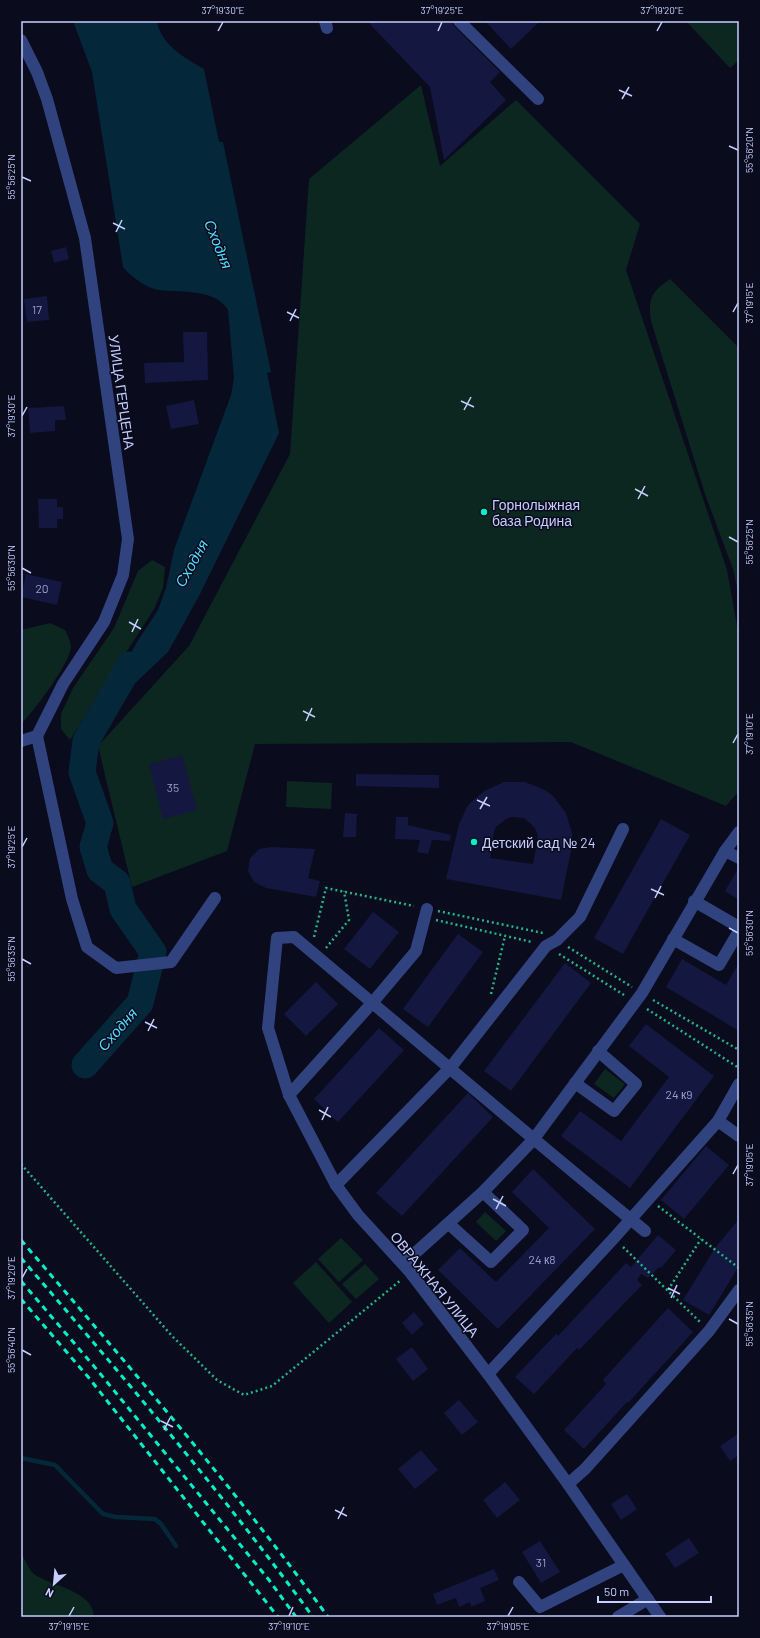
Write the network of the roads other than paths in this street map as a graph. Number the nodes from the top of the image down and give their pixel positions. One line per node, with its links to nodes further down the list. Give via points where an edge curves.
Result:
1 (459, 21): 3 (street)
2 (21, 40): 4 (street, УЛИЦА ГЕРЦЕНА, via 47,99 85,238 128,539 123,575 104,622 63,684)
3 (538, 99)
4 (37, 736): 5 (street); 10 (street, via 72,899 87,947 116,968 171,962)
5 (21, 741)
6 (624, 829): 18 (street, via 580,917 557,940 546,946)
7 (739, 832): 8 (street)
8 (725, 851): 9 (street); 11 (street)
9 (739, 858)
10 (215, 898)
11 (694, 901): 13 (street); 15 (street)
12 (426, 913): 16 (street, via 416,951)
13 (739, 927)
14 (739, 931): 15 (street, via 718,965)
15 (674, 939): 17 (street, via 635,1002)
16 (373, 1002): 18 (street); 21 (street); 21 (street, ОВРАЖНАЯ УЛИЦА, via 294,938 277,938 268,1028)
17 (598, 1051): 19 (street); 19 (street, via 636,1084 614,1111)
18 (451, 1067): 24 (street); 25 (street)
19 (575, 1083): 24 (street)
20 (739, 1084): 22 (street)
21 (289, 1095): 25 (street, ОВРАЖНАЯ УЛИЦА)
22 (718, 1121): 23 (street); 27 (street)
23 (739, 1136)
24 (533, 1140): 26 (street); 27 (street)
25 (336, 1185): 30 (street, ОВРАЖНАЯ УЛИЦА, via 358,1215)
26 (483, 1192): 28 (street); 28 (street, via 523,1230 491,1262)
27 (630, 1219): 29 (street); 32 (street)
28 (449, 1224): 30 (street)
29 (645, 1231)
30 (407, 1268): 32 (street, ОВРАЖНАЯ УЛИЦА)
31 (739, 1290): 33 (street, via 709,1331 585,1469)
32 (488, 1374): 33 (street, ОВРАЖНАЯ УЛИЦА)
33 (568, 1484): 34 (street, ОВРАЖНАЯ УЛИЦА)
34 (624, 1565): 35 (street, via 540,1607); 36 (street, ОВРАЖНАЯ УЛИЦА)
35 (519, 1582)
36 (648, 1599): 37 (street); 38 (street, ОВРАЖНАЯ УЛИЦА)
37 (618, 1617)
38 (660, 1617)

